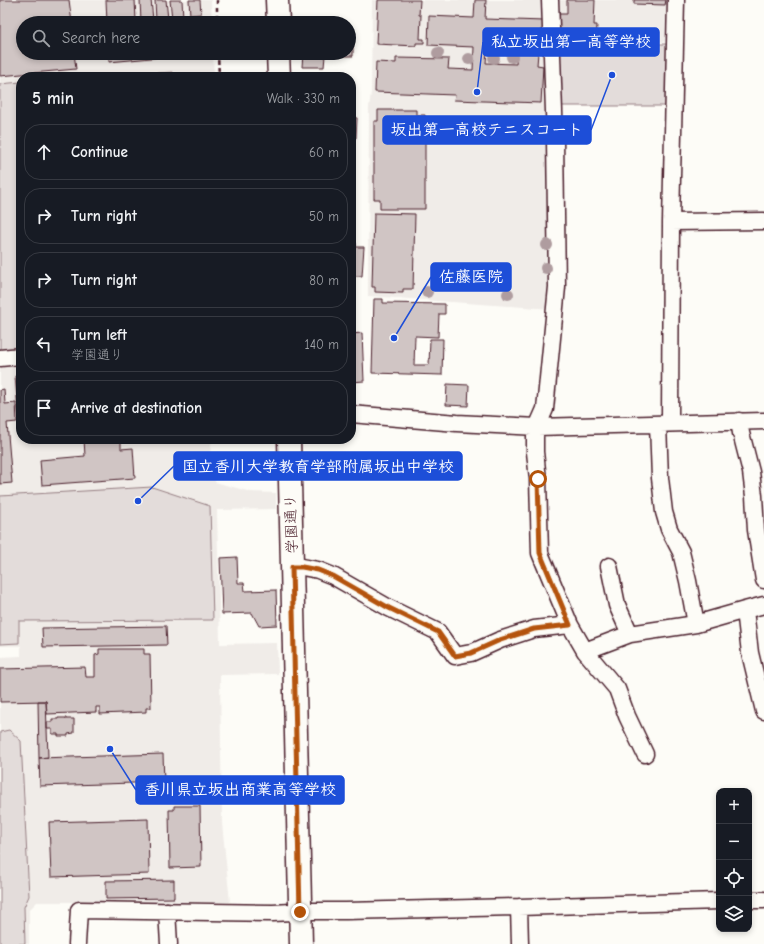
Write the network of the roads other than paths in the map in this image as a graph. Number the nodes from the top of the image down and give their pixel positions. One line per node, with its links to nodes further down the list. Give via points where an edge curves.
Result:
1 (277, 0): 4 (street)
2 (550, 0): 15 (street, via 557,287 545,409)
3 (676, 0): 8 (street)
4 (278, 16)
5 (278, 60): 6 (street)
6 (279, 72)
7 (764, 221): 8 (street)
8 (671, 222): 14 (street)
9 (16, 356): 10 (street)
10 (0, 358)
11 (356, 414): 15 (street)
12 (764, 420): 13 (street)
13 (739, 421): 14 (street); 19 (street, via 751,472)
14 (664, 424): 15 (street); 22 (street, via 660,478 664,512 669,529 681,552)
15 (537, 427): 23 (street, via 535,452 540,553)
16 (289, 444): 18 (street, 学園通り)
17 (609, 566): 24 (street, via 617,605)
18 (292, 567): 23 (street, via 318,570 333,576 438,632 455,656 471,653 534,629); 33 (street, 学園通り)
19 (764, 580)
20 (764, 605): 21 (street)
21 (745, 610): 22 (street); 26 (street, via 750,653)
22 (696, 624): 24 (street)
23 (570, 625): 25 (street)
24 (630, 634): 25 (street)
25 (585, 651): 27 (street, via 617,689)
26 (764, 710)
27 (645, 754)
28 (752, 900): 29 (street)
29 (764, 900)
30 (716, 901): 31 (street)
31 (518, 907): 33 (street); 37 (street)
32 (167, 912): 33 (street); 34 (street, via 79,910); 35 (street)
33 (300, 912): 36 (street, 学園通り)
34 (77, 944)
35 (169, 944)
36 (301, 944)
37 (520, 944)

